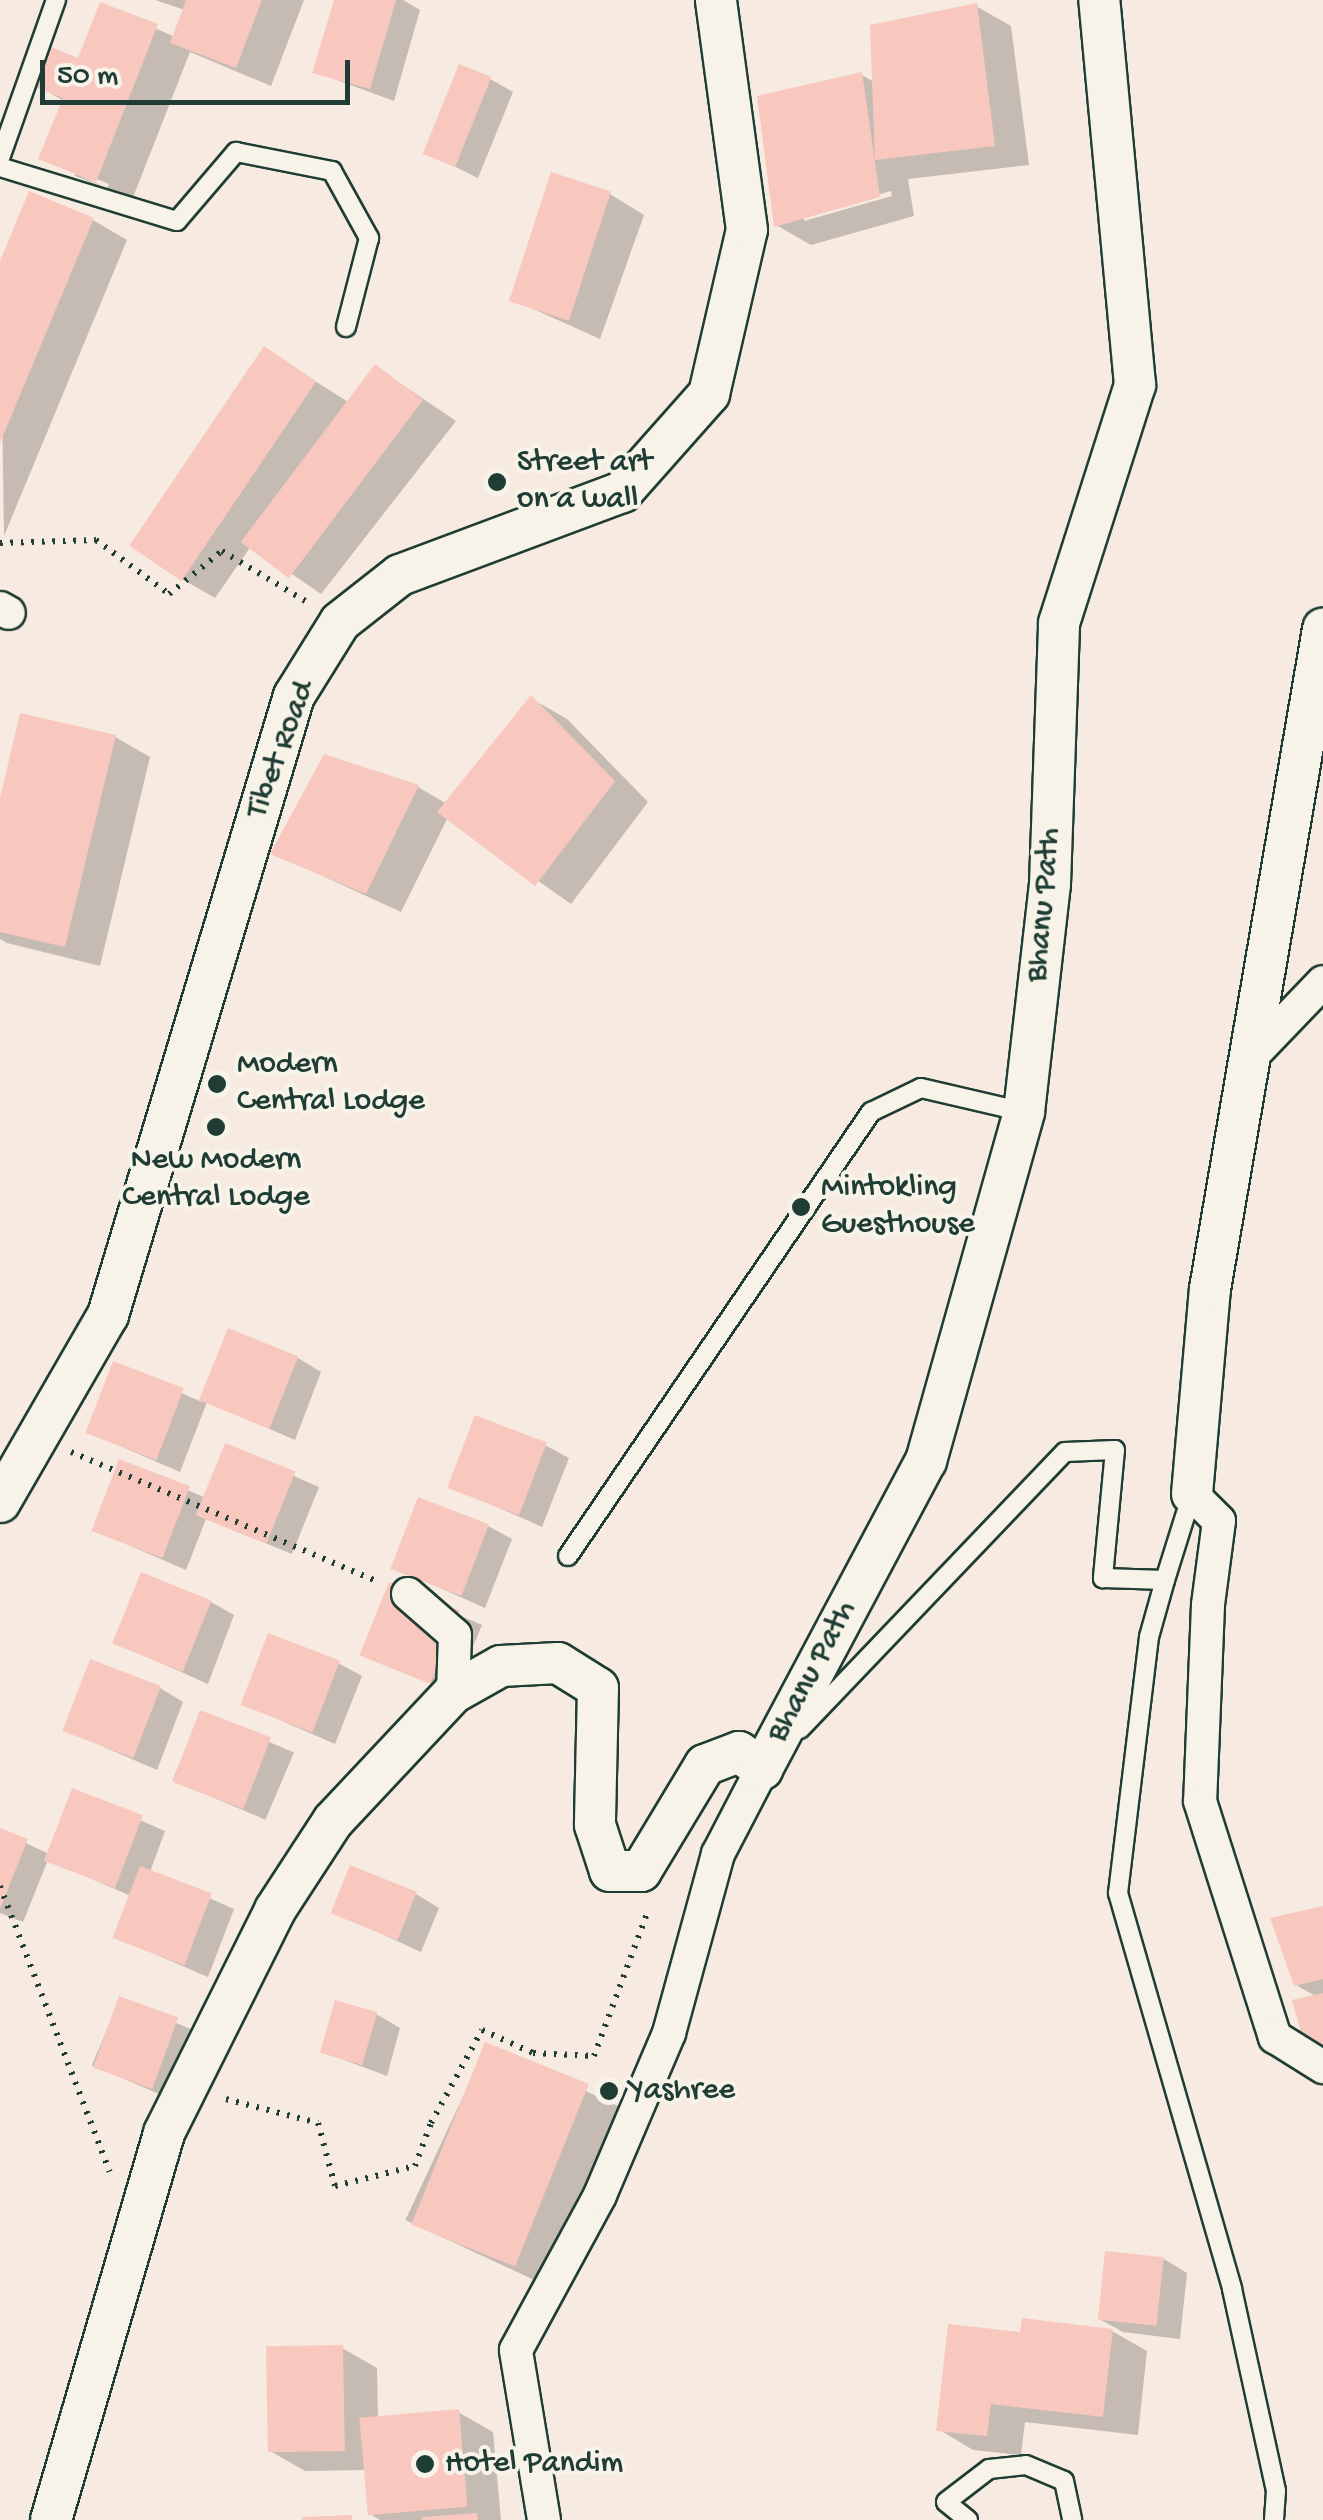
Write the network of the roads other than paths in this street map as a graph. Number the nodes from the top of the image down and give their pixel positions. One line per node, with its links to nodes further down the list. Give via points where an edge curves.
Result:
1 (56, 0): 4 (lane)
2 (716, 0): 12 (street, Tibet Road, via 747,230 709,394 622,492 400,575 340,622 294,696 108,1315)
3 (1099, 0): 10 (street, Bhanu Path, via 1135,385 1059,623 1050,884)
4 (0, 158)
5 (0, 168): 6 (lane, via 177,220 236,152 332,170 369,238)
6 (346, 328)
7 (1323, 629): 9 (street)
8 (1323, 982): 9 (street)
9 (1253, 1054): 11 (street, via 1210,1289)
10 (1024, 1112): 13 (lane, via 920,1088 872,1112); 17 (street, Bhanu Path, via 926,1461)
11 (1192, 1494): 14 (lane); 18 (street, via 1219,1521 1208,1605 1200,1802)
12 (0, 1502)
13 (568, 1556)
14 (1165, 1580): 17 (lane, via 1103,1578 1115,1450 1064,1452); 25 (lane, via 1148,1638 1118,1893 1232,2290 1276,2491)
15 (408, 1594): 16 (street, via 455,1635)
16 (453, 1693): 17 (street, via 500,1666 558,1663 598,1688 595,1825 610,1871 641,1871 704,1765 739,1752); 21 (street, via 333,1821 276,1910 164,2133)
17 (762, 1769): 22 (street, via 718,1854 661,2051 600,2195 516,2350)
18 (1275, 2037): 19 (street); 20 (street)
19 (1323, 2066)
20 (1323, 2081)
21 (52, 2520)
22 (544, 2520)
23 (968, 2520): 24 (lane, via 946,2502 990,2469 1026,2465 1064,2481)
24 (1072, 2520)
25 (1274, 2520)

